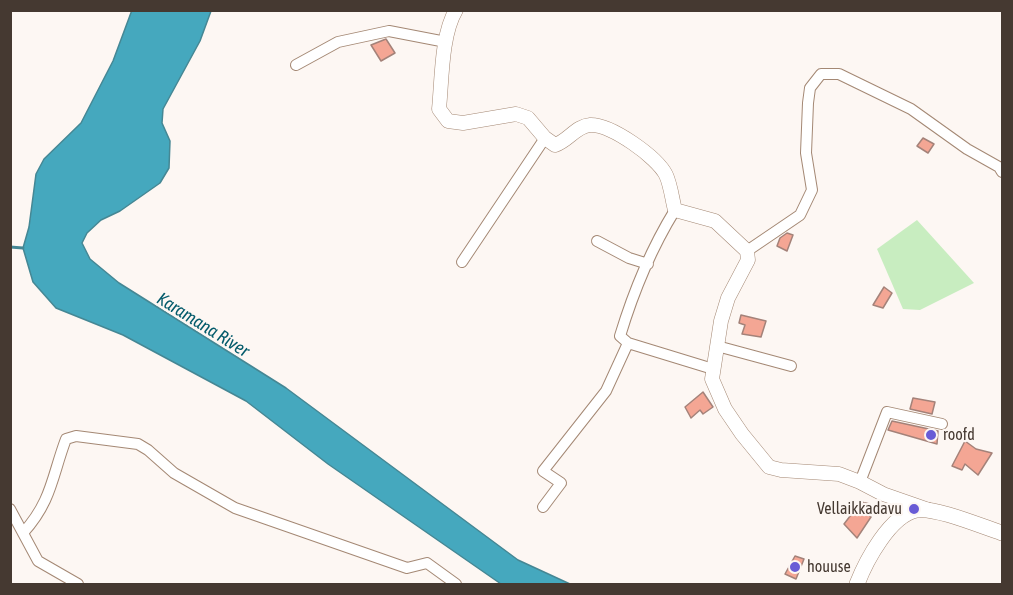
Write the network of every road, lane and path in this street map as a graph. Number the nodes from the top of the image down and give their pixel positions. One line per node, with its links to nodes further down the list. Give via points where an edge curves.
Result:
1 (456, 10): 2 (street)
2 (446, 42): 3 (street, via 389,31 338,42); 4 (street, via 439,109 448,121 463,123 516,114 528,118)
3 (296, 65)
4 (545, 138): 6 (street, via 555,145 590,125 622,136 665,173); 9 (street)
5 (1002, 172): 8 (street, via 911,109 839,74 825,73 810,88 808,103 806,153 812,190 800,215)
6 (675, 210): 8 (street, via 715,221); 10 (street)
7 (597, 241): 10 (street)
8 (747, 251): 12 (street, via 748,260 728,298)
9 (462, 262)
10 (648, 264): 11 (street, via 620,336)
11 (628, 343): 14 (street); 17 (street, via 606,391 543,471 561,483)
12 (717, 346): 13 (street); 14 (street)
13 (791, 366)
14 (713, 369): 16 (street, via 712,379 725,409 769,467 839,474)
15 (942, 424): 16 (street, via 887,412)
16 (860, 482): 19 (street)
17 (543, 507)
18 (10, 509): 20 (street)
19 (936, 512): 21 (main road); 22 (main road, via 911,512 893,523)
20 (23, 533): 23 (street, via 38,561); 24 (street, via 45,502 66,439 76,436 138,444 174,473 235,508 407,568 427,563)
21 (1002, 533)
22 (858, 582)
23 (78, 585)
24 (456, 585)

